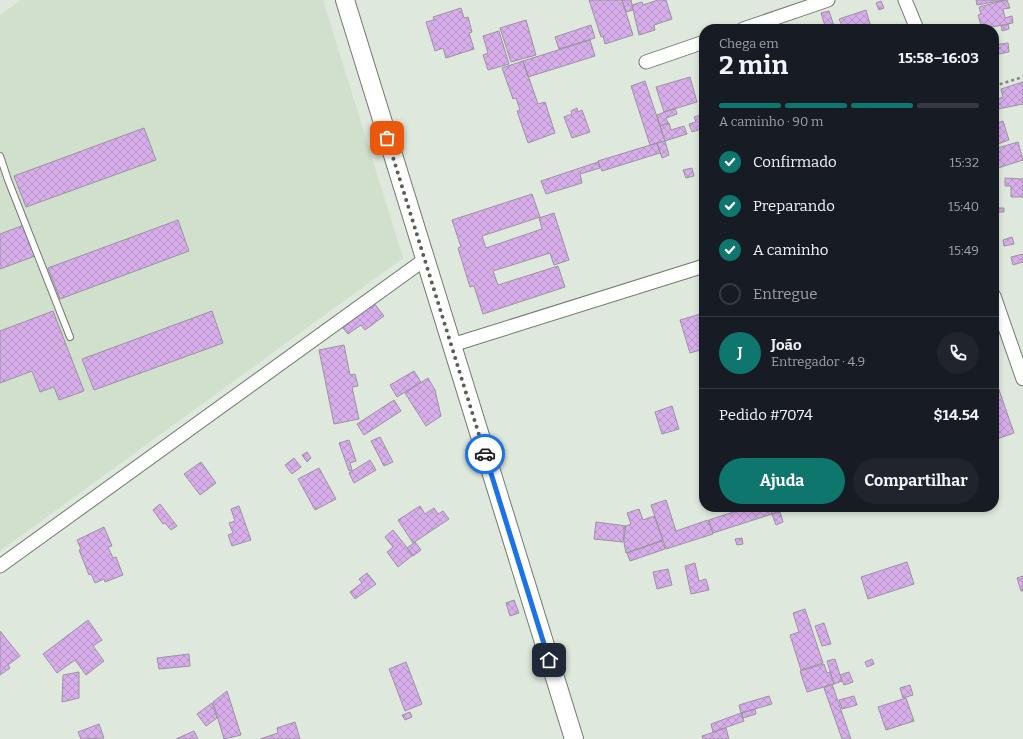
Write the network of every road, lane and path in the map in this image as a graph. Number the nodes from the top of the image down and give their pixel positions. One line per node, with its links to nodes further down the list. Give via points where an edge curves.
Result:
1 (345, 0): 11 (street)
2 (828, 0): 4 (street)
3 (905, 0): 5 (street)
4 (758, 24)
5 (915, 24)
6 (699, 44): 7 (street)
7 (646, 62)
8 (1023, 77): 9 (path)
9 (999, 84)
10 (0, 156): 14 (lane)
11 (424, 260): 15 (street); 17 (street)
12 (699, 268): 15 (street)
13 (999, 310): 16 (street)
14 (70, 337)
15 (452, 345): 18 (street)
16 (1023, 379)
17 (0, 566)
18 (571, 738)

